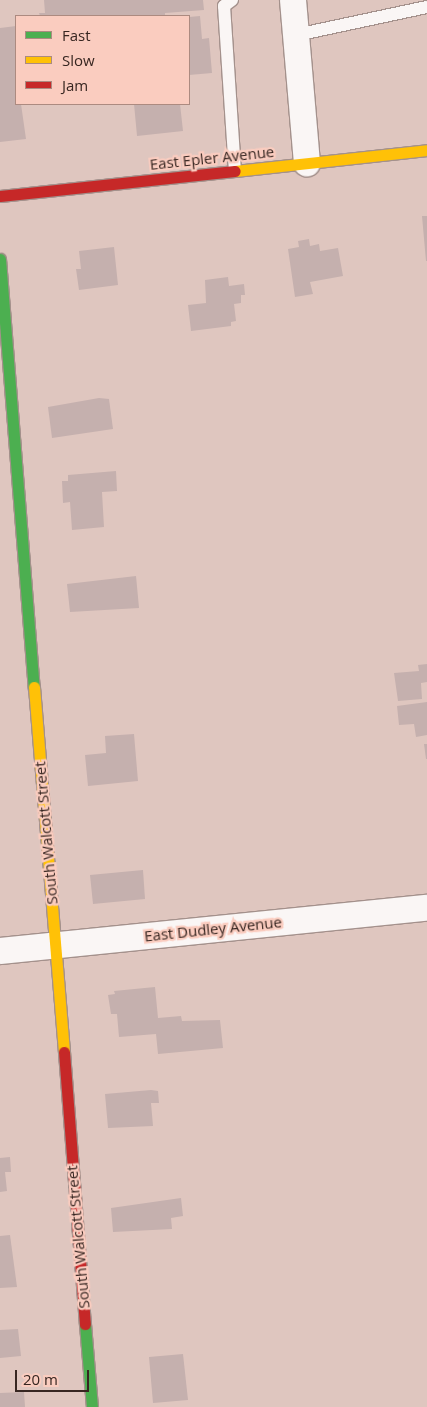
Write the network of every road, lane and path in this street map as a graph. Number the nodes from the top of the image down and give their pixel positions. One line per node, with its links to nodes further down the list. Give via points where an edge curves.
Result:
1 (293, 0): 4 (street)
2 (227, 2): 7 (lane)
3 (427, 7): 4 (lane)
4 (296, 36): 6 (street)
5 (427, 150): 6 (street, East Epler Avenue)
6 (307, 163): 7 (street, East Epler Avenue)
7 (235, 171): 8 (street, East Epler Avenue)
8 (0, 196)
9 (0, 259): 11 (street, South Walcott Street)
10 (427, 908): 11 (street, East Dudley Avenue)
11 (55, 945): 12 (street, East Dudley Avenue); 13 (street, South Walcott Street)
12 (0, 952)
13 (92, 1407)

